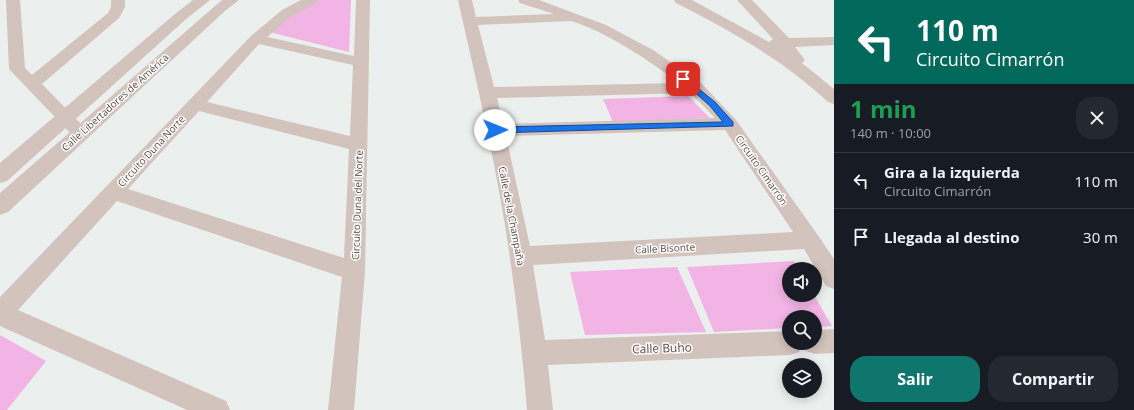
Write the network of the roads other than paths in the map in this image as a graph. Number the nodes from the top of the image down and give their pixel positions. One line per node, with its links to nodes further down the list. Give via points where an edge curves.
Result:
1 (13, 0): 19 (street, via 17,69)
2 (118, 0): 19 (street, via 114,15)
3 (204, 0): 24 (street, Calle Libertadores de América)
4 (232, 0): 27 (street, Calle Libertadores de América)
5 (311, 0): 13 (street, Circuito Duna Norte, via 287,13)
6 (363, 0): 17 (street, Circuito Duna del Norte)
7 (465, 0): 12 (street, Calle de la Champaña)
8 (525, 0): 11 (street, Circuito Cimarrón)
9 (681, 0): 16 (street)
10 (744, 0): 15 (street)
11 (577, 17): 12 (street); 20 (street, Circuito Cimarrón, via 651,56)
12 (470, 21): 21 (street, Calle de la Champaña)
13 (256, 39): 17 (street); 23 (street, Circuito Duna Norte)
14 (834, 41): 15 (street)
15 (785, 43): 16 (street); 18 (street)
16 (763, 44): 18 (street)
17 (361, 62): 28 (street, Circuito Duna del Norte)
18 (806, 74): 22 (street)
19 (32, 84): 24 (street)
20 (696, 88): 21 (street); 25 (street, Circuito Cimarrón)
21 (487, 93): 26 (street, Calle de la Champaña)
22 (834, 98)
23 (194, 104): 28 (street); 30 (street, Circuito Duna Norte)
24 (65, 118): 27 (street); 29 (street, Calle Libertadores de América)
25 (730, 124): 26 (street); 32 (street, Circuito Cimarrón)
26 (495, 130): 33 (street, Calle de la Champaña)
27 (80, 134): 31 (street, Calle Libertadores de América)
28 (359, 145): 34 (street, Circuito Duna del Norte)
29 (0, 175)
30 (113, 192): 34 (street); 36 (street, Circuito Duna Norte)
31 (0, 206)
32 (810, 240): 33 (street, Calle Bisonte); 35 (street, Circuito Cimarrón)
33 (520, 256): 40 (street, Calle de la Champaña)
34 (354, 271): 42 (street, Circuito Duna del Norte)
35 (834, 279)
36 (0, 314): 41 (street, Circuito Duna Norte)
37 (834, 341): 38 (street)
38 (822, 342)
39 (782, 343): 40 (street, Calle Buho)
40 (535, 353): 43 (street, Calle de la Champaña)
41 (217, 410)
42 (341, 410)
43 (540, 410)

